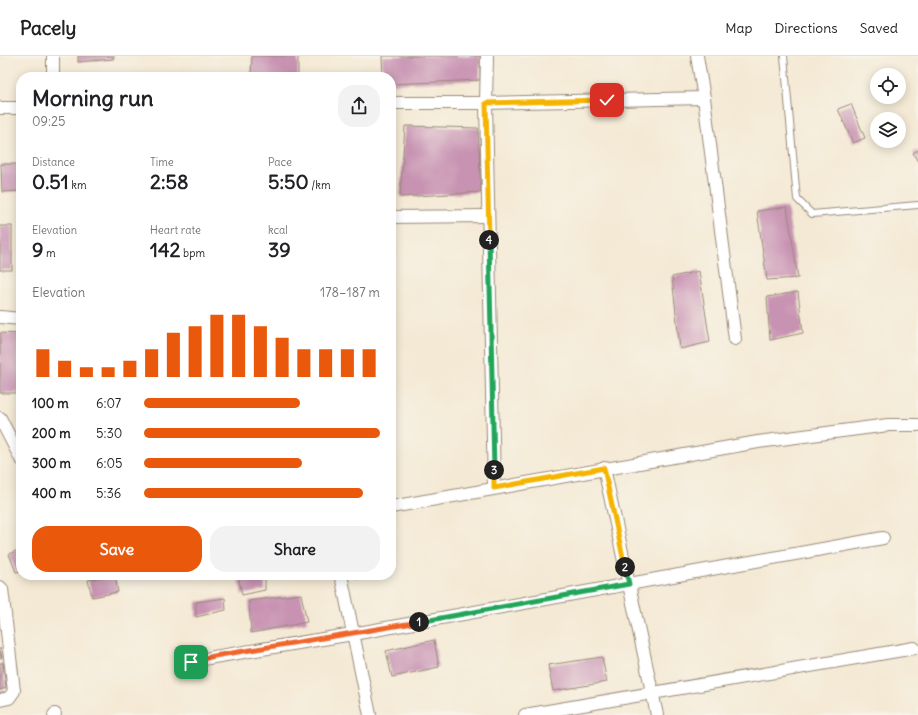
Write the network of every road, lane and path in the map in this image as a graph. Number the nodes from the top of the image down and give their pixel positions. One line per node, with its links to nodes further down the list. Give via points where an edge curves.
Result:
1 (53, 56): 5 (street)
2 (487, 56): 8 (street)
3 (697, 56): 6 (street)
4 (784, 56): 11 (lane, via 797,199 812,214)
5 (53, 72)
6 (704, 98): 8 (street); 16 (street)
7 (396, 103): 8 (street)
8 (486, 103): 13 (street)
9 (0, 108): 10 (street)
10 (16, 108)
11 (918, 205)
12 (396, 216): 13 (street)
13 (488, 216): 21 (street)
14 (0, 317): 15 (street)
15 (16, 319)
16 (736, 339)
17 (0, 418): 19 (street)
18 (918, 425): 20 (street, via 888,425 758,442)
19 (16, 448)
20 (604, 468): 21 (street); 25 (street)
21 (494, 488): 22 (street)
22 (396, 506)
23 (883, 538): 25 (street)
24 (342, 580): 27 (street)
25 (629, 584): 27 (street); 30 (street)
26 (0, 586): 31 (street, via 14,691 9,698)
27 (353, 634): 29 (street); 32 (street)
28 (914, 648): 30 (street)
29 (191, 662)
30 (652, 693): 33 (street); 34 (street)
31 (0, 700)
32 (370, 715)
33 (525, 715)
34 (657, 715)

